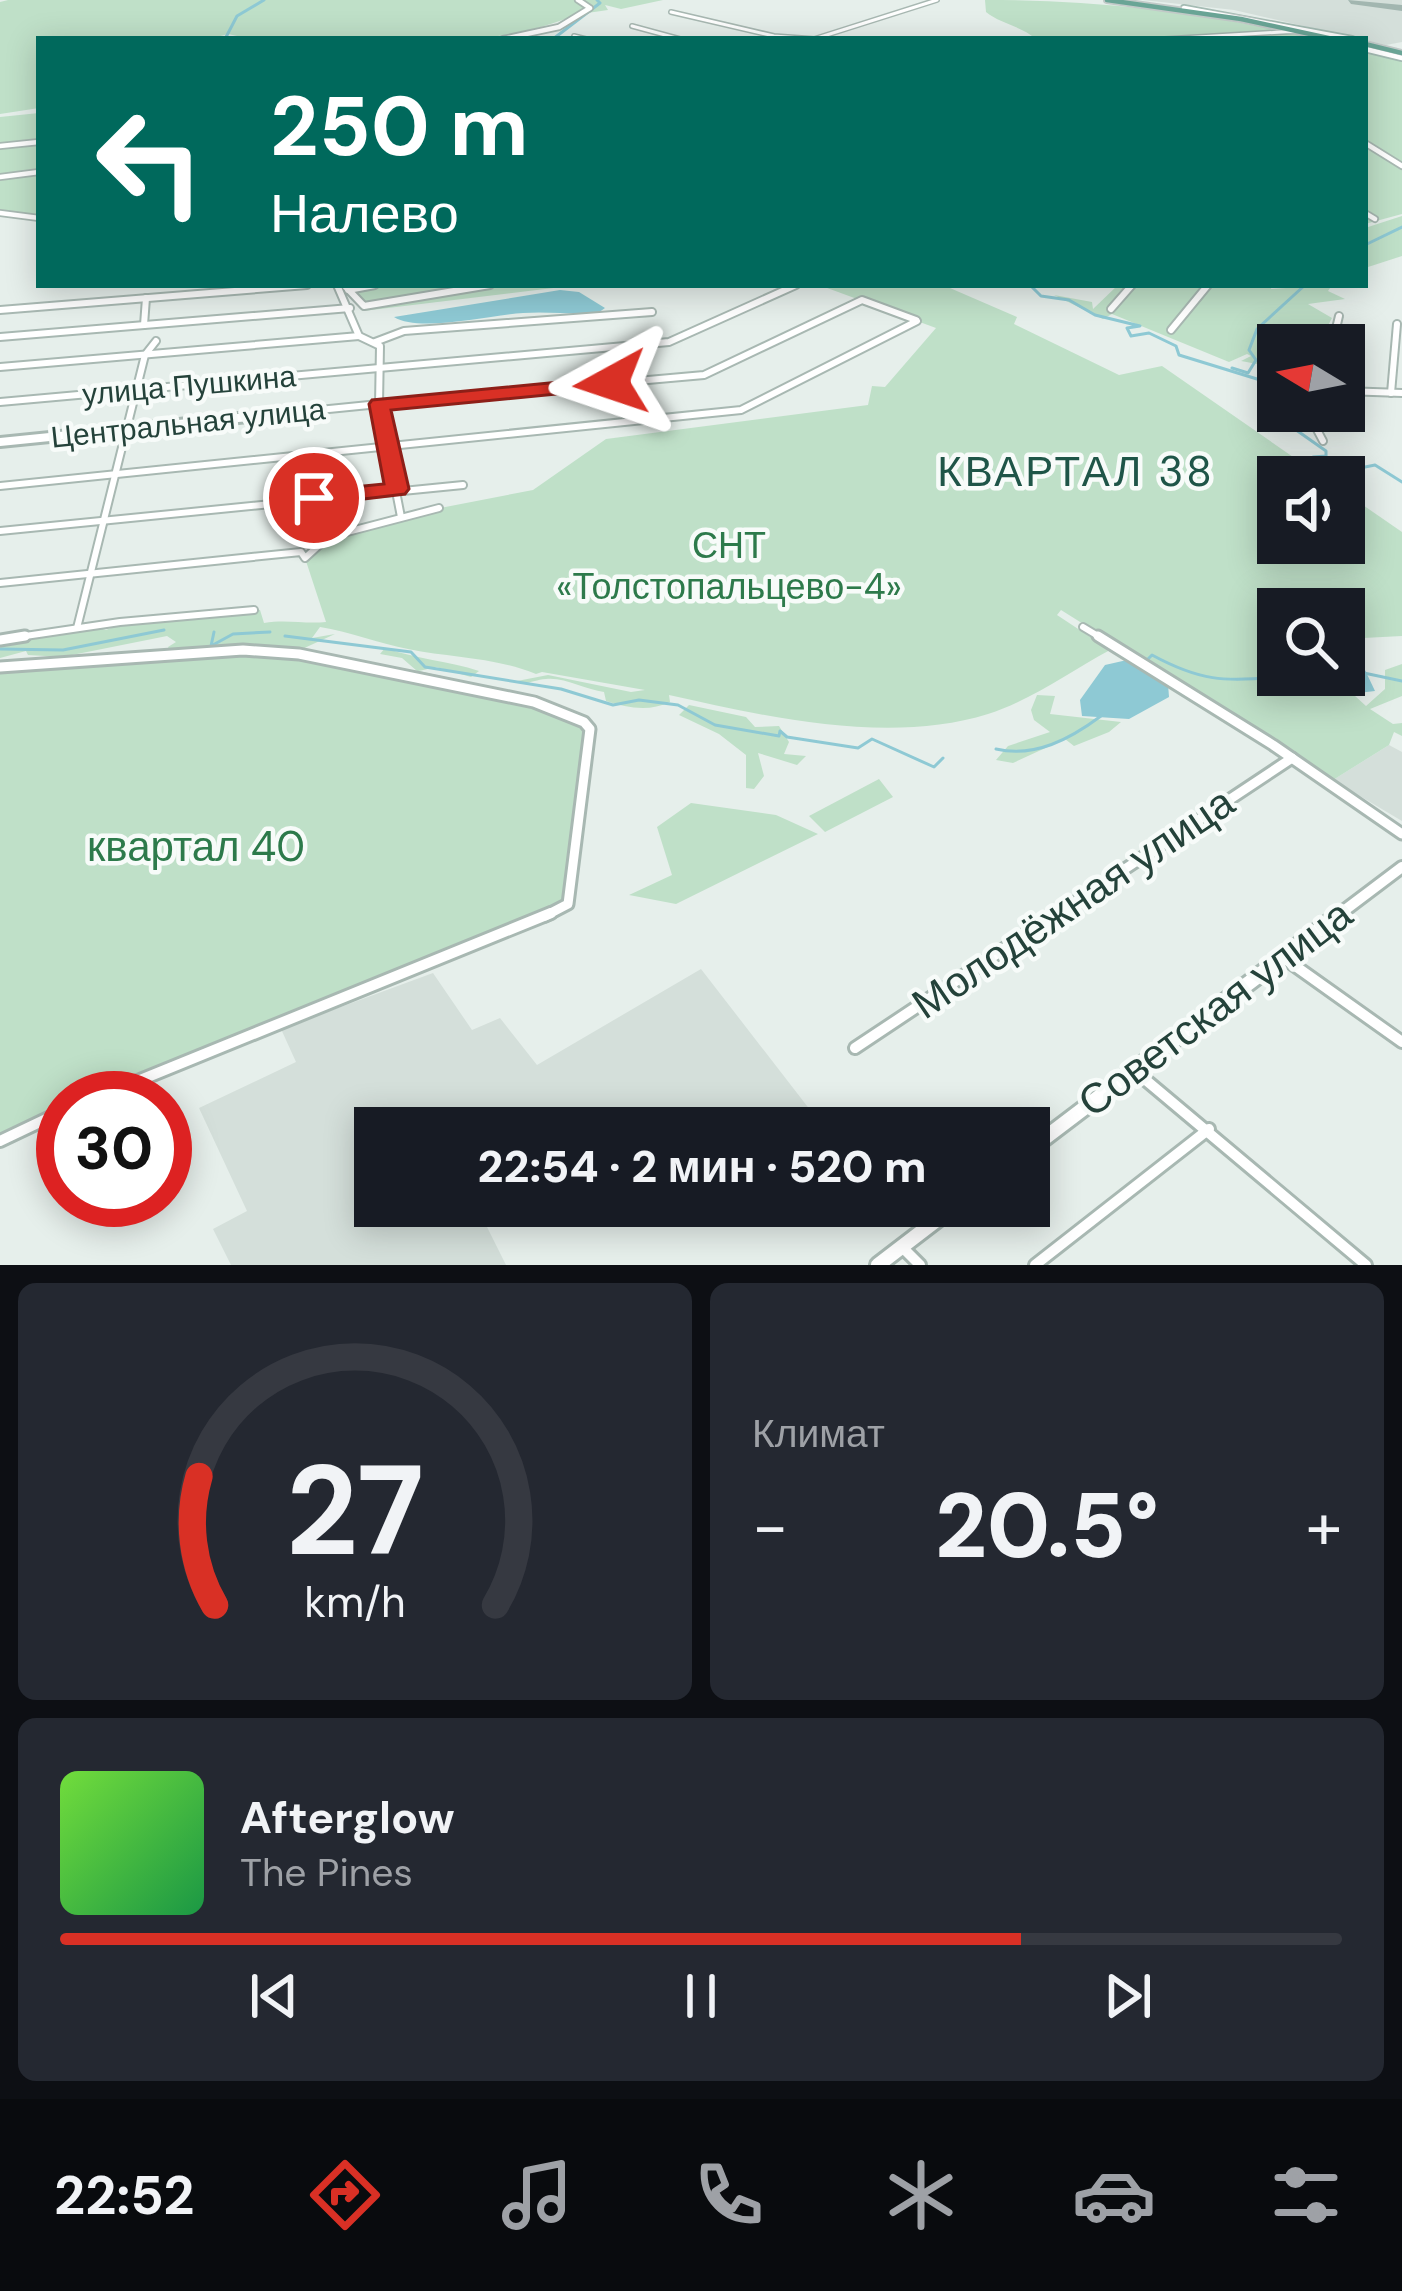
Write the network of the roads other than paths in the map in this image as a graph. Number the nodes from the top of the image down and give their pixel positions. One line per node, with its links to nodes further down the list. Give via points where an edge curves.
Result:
1 (578, 0): 9 (street, via 590,8 559,27)
2 (937, 0): 12 (street)
3 (1107, 0): 8 (main road)
4 (1120, 0): 5 (main road)
5 (1184, 8): 15 (main road); 16 (street)
6 (671, 12): 11 (street)
7 (632, 26): 10 (street)
8 (1298, 31): 13 (street); 14 (main road)
9 (517, 36)
10 (669, 36)
11 (773, 36)
12 (824, 36)
13 (1244, 36)
14 (1320, 36)
15 (1327, 36)
16 (1339, 36)
17 (1368, 46): 19 (main road)
18 (1368, 46): 19 (street)
19 (1402, 54)
20 (36, 142): 22 (street)
21 (1368, 145): 23 (street)
22 (0, 146)
23 (1402, 166)
24 (36, 172): 25 (street)
25 (0, 177)
26 (0, 213): 28 (street)
27 (1368, 215): 29 (street)
28 (36, 218)
29 (1375, 219)
30 (270, 288): 37 (street)
31 (343, 288): 38 (street)
32 (344, 288): 33 (street, via 364,306)
33 (472, 288)
34 (789, 288): 53 (street, улица Пушкина, via 669,342)
35 (1129, 288): 39 (street)
36 (1206, 288): 46 (street)
37 (146, 298): 40 (street); 45 (street)
38 (350, 308): 45 (street); 47 (street)
39 (1111, 309)
40 (0, 310)
41 (652, 312): 50 (street, via 404,331)
42 (1339, 316): 43 (street)
43 (1337, 324)
44 (1397, 324): 56 (street)
45 (144, 325): 48 (street)
46 (1171, 330)
47 (359, 336): 50 (street); 51 (street)
48 (0, 337)
49 (156, 341): 51 (street)
50 (375, 342): 53 (street)
51 (145, 355): 52 (street); 54 (street)
52 (0, 368)
53 (380, 368): 54 (street, улица Пушкина); 59 (street)
54 (135, 389): 58 (street, улица Пушкина); 60 (street)
55 (1365, 392): 56 (street)
56 (1391, 393): 57 (street)
57 (1402, 393)
58 (0, 402)
59 (379, 404): 60 (street, Центральная улица); 64 (street); 64 (street, Центральная улица, via 704,375 862,300 917,321 741,410)
60 (124, 429): 63 (street, Центральная улица); 65 (street)
61 (1318, 432): 62 (street)
62 (1323, 441)
63 (0, 442)
64 (391, 446): 65 (street); 68 (street)
65 (117, 473): 67 (street); 71 (street)
66 (463, 484): 68 (street)
67 (0, 486)
68 (397, 489): 70 (street); 71 (street)
69 (439, 508): 70 (street)
70 (400, 517): 73 (street, via 328,537 305,558 301,552)
71 (107, 519): 72 (street); 73 (street)
72 (0, 531)
73 (93, 573): 74 (street); 77 (street)
74 (0, 583)
75 (254, 610): 77 (street)
76 (1083, 627): 80 (street)
77 (77, 628): 78 (street)
78 (0, 640)
79 (0, 667): 87 (street, via 243,650 299,654 533,702 588,726 572,899 540,919)
80 (1292, 758): 81 (street); 85 (street, Молодёжная улица)
81 (1402, 834)
82 (1402, 867): 83 (street, Советская улица)
83 (1283, 957): 84 (street); 86 (street, Советская улица)
84 (1402, 1042)
85 (855, 1048)
86 (1134, 1070): 89 (street); 90 (street, Советская улица)
87 (163, 1071)
88 (36, 1124): 91 (street)
89 (1209, 1129): 96 (street); 97 (street)
90 (1050, 1134)
91 (0, 1141)
92 (927, 1227): 93 (street)
93 (902, 1246): 94 (street); 95 (street)
94 (878, 1265)
95 (920, 1265)
96 (1036, 1265)
97 (1366, 1265)

